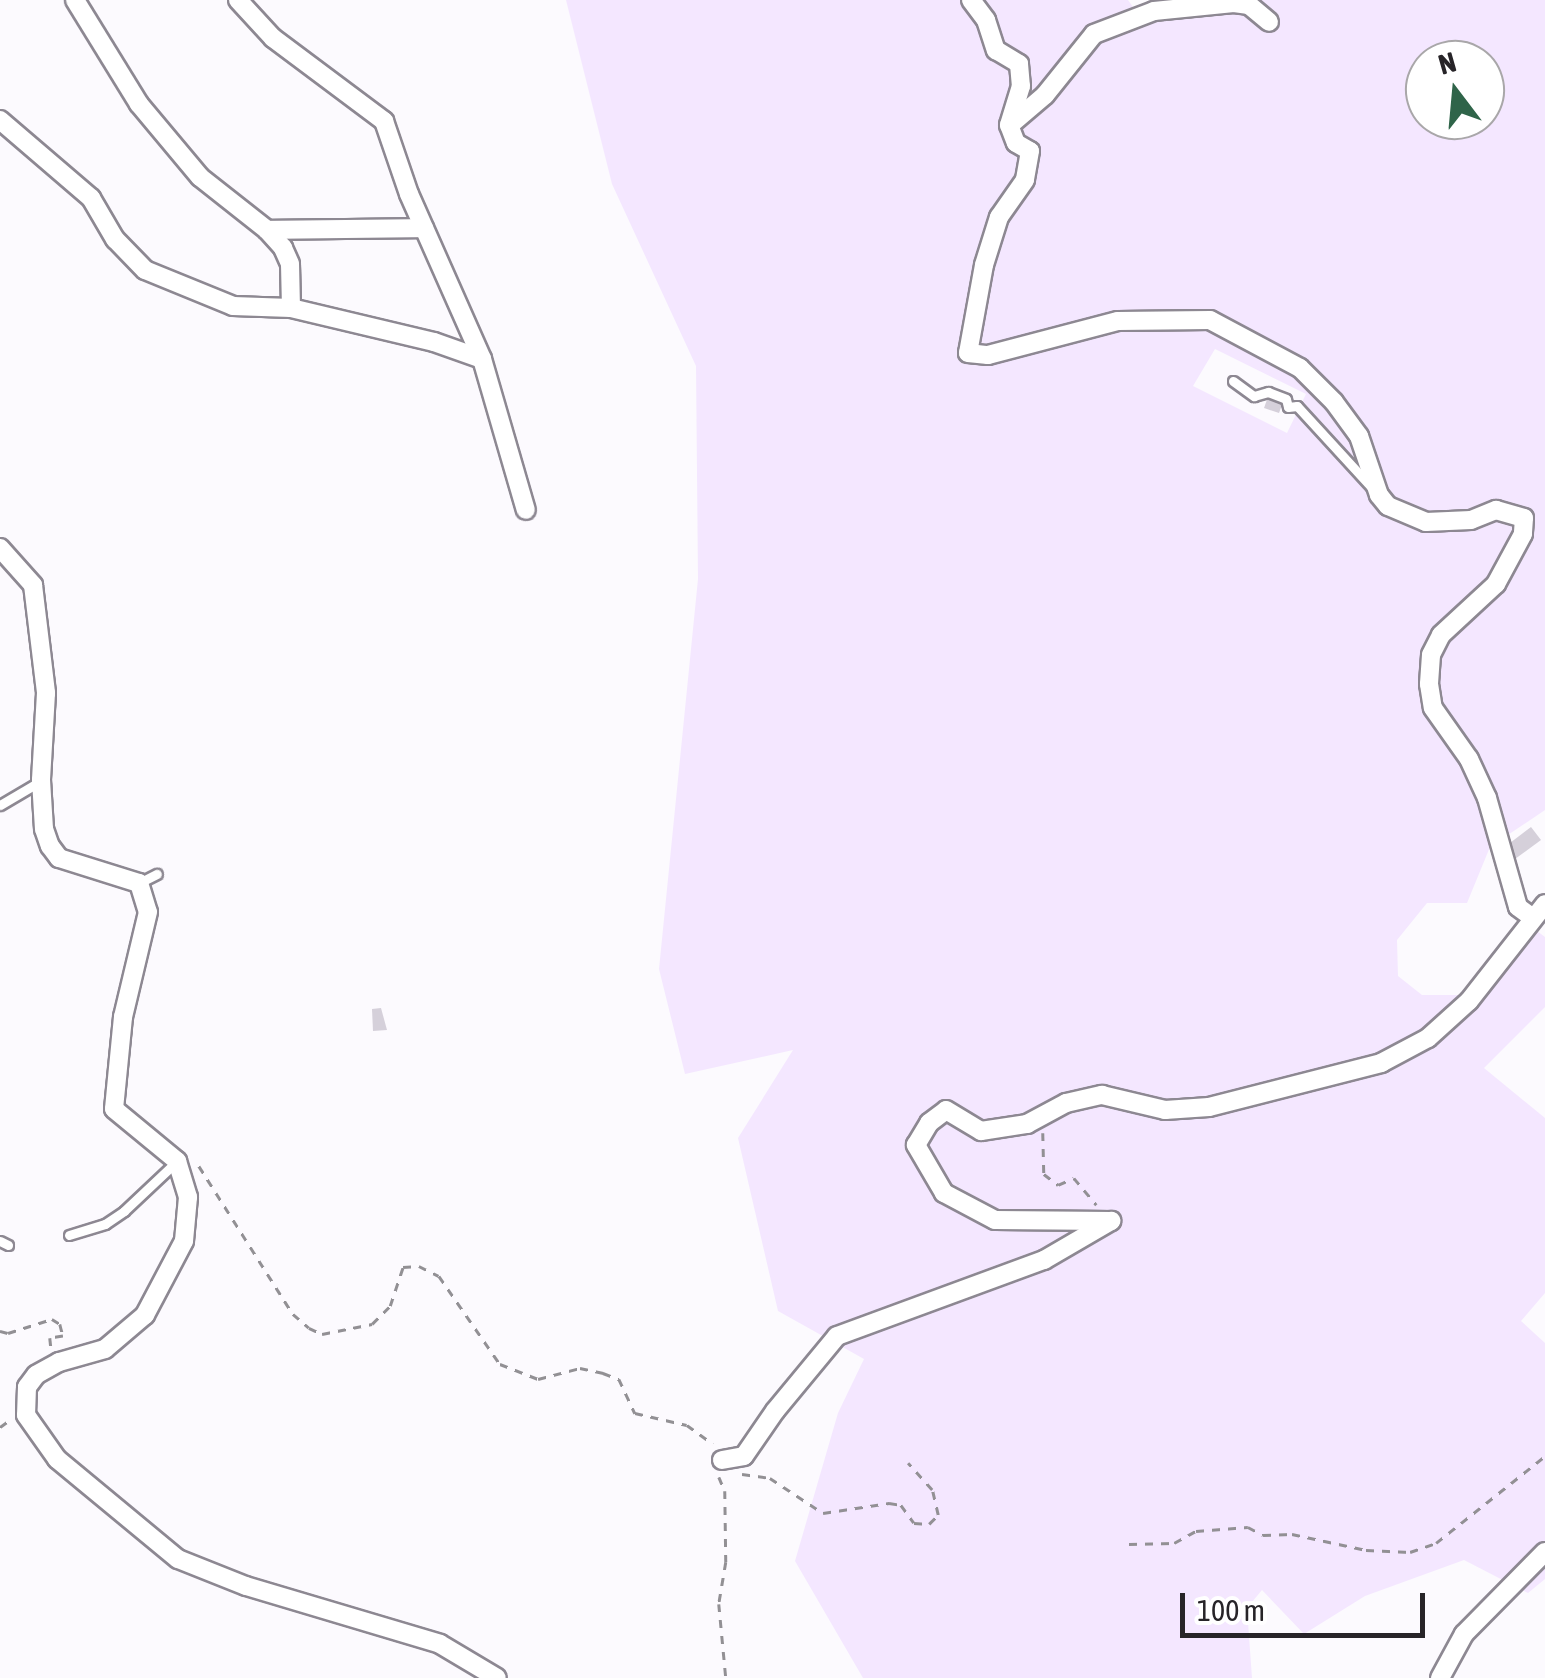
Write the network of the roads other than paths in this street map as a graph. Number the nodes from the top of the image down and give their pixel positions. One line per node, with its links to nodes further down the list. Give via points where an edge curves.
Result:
1 (75, 0): 8 (street, via 139,104 200,177)
2 (238, 0): 7 (street, via 274,38 384,120)
3 (971, 0): 6 (street, via 996,50 1019,64 1021,86)
4 (1269, 22): 6 (street, via 1249,5 1234,3 1154,11 1094,34 1046,96)
5 (0, 120): 9 (street, via 92,198 121,248 145,270 234,306)
6 (1010, 125): 12 (street, via 1016,143 1030,151 1025,180 994,233 968,353 1004,352 1118,321 1210,320 1300,368 1334,402 1359,436)
7 (424, 228): 8 (street); 10 (street)
8 (267, 230): 9 (street, via 290,264)
9 (291, 308): 10 (street)
10 (482, 360): 13 (street)
11 (1233, 381): 12 (lane, via 1254,396 1268,392 1297,406)
12 (1379, 494): 19 (street, via 1388,506 1426,522 1470,520 1496,510 1524,518 1523,534 1496,584 1441,635 1428,684 1433,708 1488,798 1518,908)
13 (526, 510)
14 (0, 548): 15 (street, via 33,585 46,693)
15 (42, 780): 16 (lane); 18 (street, via 44,829 59,858)
16 (0, 805)
17 (156, 874): 18 (lane)
18 (139, 884): 20 (street, via 148,912 123,1017 114,1109)
19 (1539, 911): 22 (street, via 1469,1001 1428,1038 1381,1063 1209,1108 1165,1110 1102,1095 981,1130 946,1110 916,1145 944,1193 995,1220 1111,1221 1044,1260 837,1336 744,1456)
20 (177, 1162): 21 (lane, via 124,1211); 24 (street, via 188,1197 184,1241 146,1315 105,1349 59,1362 27,1387 26,1415 57,1458 178,1559 440,1644)
21 (69, 1236)
22 (722, 1460)
23 (1545, 1552): 25 (street, via 1464,1634)
24 (497, 1678)
25 (1440, 1678)

